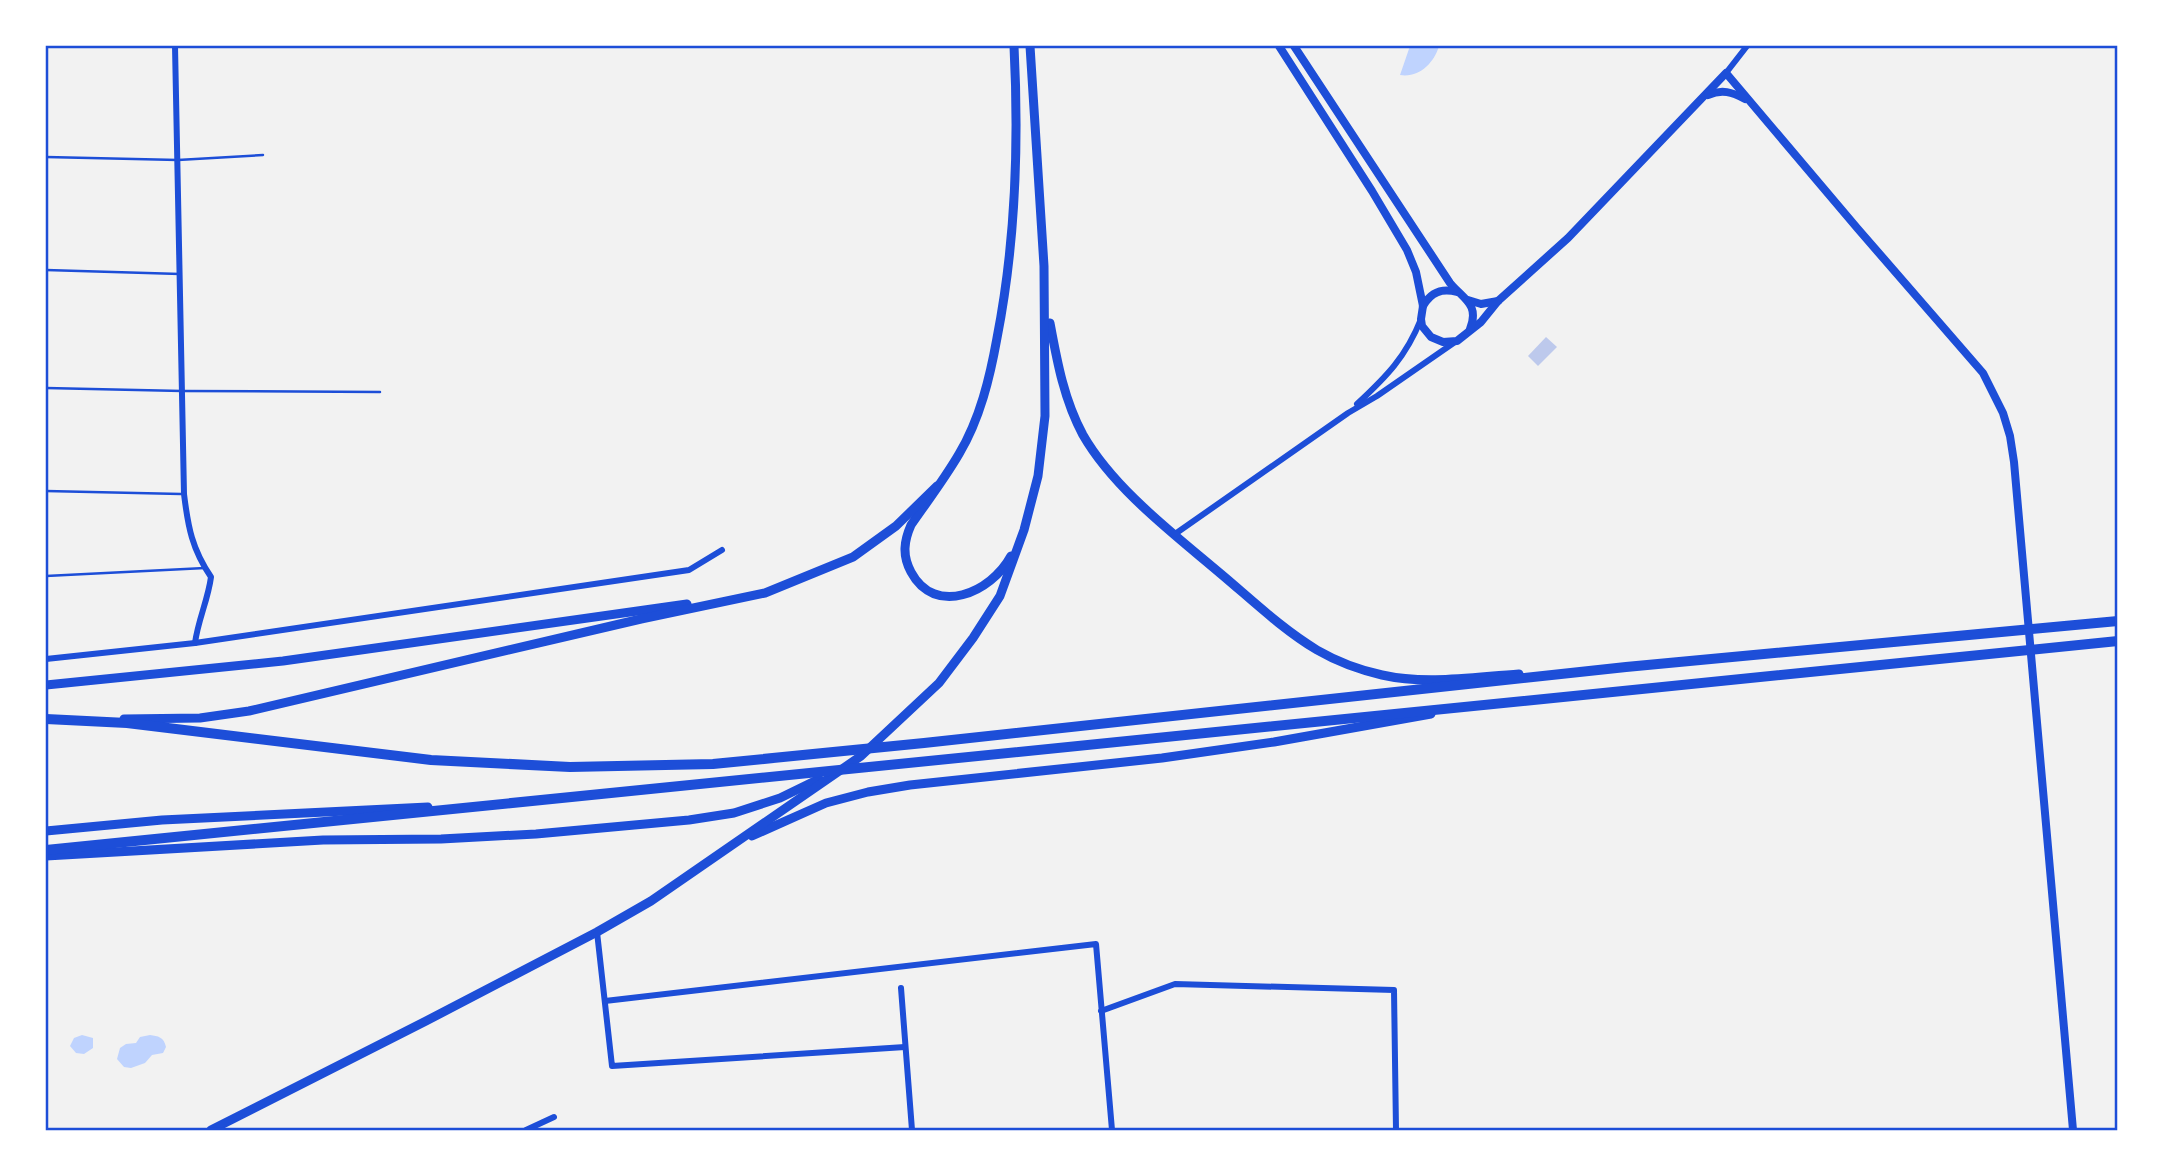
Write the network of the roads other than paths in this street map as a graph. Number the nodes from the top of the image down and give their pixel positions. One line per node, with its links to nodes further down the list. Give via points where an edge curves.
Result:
1 (175, 46): 12 (street)
2 (1014, 46): 27 (main road, via 1016,191 1006,293 987,388 960,453)
3 (1030, 46): 15 (main road)
4 (1279, 46): 19 (street, via 1406,250)
5 (1294, 46): 16 (street)
6 (1747, 46): 7 (street)
7 (1726, 74): 8 (street); 9 (street)
8 (1702, 98): 9 (street, via 1724,91); 18 (street, via 1568,239)
9 (1751, 102): 62 (street, via 1976,365 2003,412 2014,463)
10 (263, 155): 12 (lane)
11 (46, 157): 12 (lane)
12 (178, 160): 14 (street)
13 (46, 270): 14 (lane)
14 (180, 274): 24 (street)
15 (1044, 291): 30 (main road, via 1045,416 1038,476); 31 (main road, via 1063,385 1083,435 1106,467)
16 (1457, 292): 17 (street); 19 (street, via 1437,292)
17 (1468, 300): 18 (street, via 1481,304); 21 (street, via 1473,320)
18 (1497, 301): 21 (street)
19 (1423, 306): 20 (street)
20 (1421, 319): 22 (street, via 1431,337); 26 (street, via 1397,364)
21 (1468, 332): 22 (street)
22 (1457, 341): 26 (street)
23 (46, 388): 24 (lane)
24 (182, 391): 25 (lane); 29 (street)
25 (380, 392)
26 (1348, 413): 31 (street)
27 (937, 486): 30 (main road, via 911,525 904,554 919,586 931,593 952,597 986,584 1007,564); 35 (main road, via 896,526 853,557)
28 (46, 491): 29 (lane)
29 (184, 494): 33 (street, via 188,532)
30 (1024, 530): 45 (main road, via 1000,596 973,638 939,683)
31 (1175, 534): 40 (main road, via 1317,650 1382,675 1426,680)
32 (722, 550): 38 (street, via 688,570)
33 (205, 568): 34 (lane); 38 (street, via 211,577 210,588)
34 (46, 576)
35 (765, 593): 41 (main road, via 283,661); 43 (main road, via 249,711 200,718)
36 (2118, 621): 40 (main road)
37 (2118, 641): 42 (main road)
38 (195, 643): 39 (street)
39 (46, 659)
40 (1626, 667): 43 (main road, via 728,763 570,767 431,760)
41 (46, 685)
42 (1478, 706): 46 (main road); 48 (main road, via 1162,758 867,792 826,803)
43 (59, 718): 44 (main road)
44 (46, 719)
45 (847, 765): 48 (main road); 50 (main road, via 780,798 734,813 689,820 537,834 323,840)
46 (524, 803): 47 (main road, via 162,820); 49 (main road)
47 (46, 831)
48 (734, 843): 51 (main road)
49 (46, 850)
50 (46, 856)
51 (597, 932): 53 (street); 57 (main road)
52 (901, 988): 55 (street)
53 (605, 1001): 54 (street, via 1096,944); 55 (street, via 612,1066)
54 (1101, 1011): 60 (street); 61 (street, via 1175,984 1394,990)
55 (905, 1046): 59 (street)
56 (554, 1117): 58 (street)
57 (211, 1130)
58 (526, 1130)
59 (912, 1130)
60 (1112, 1130)
61 (1396, 1130)
62 (2073, 1130)

